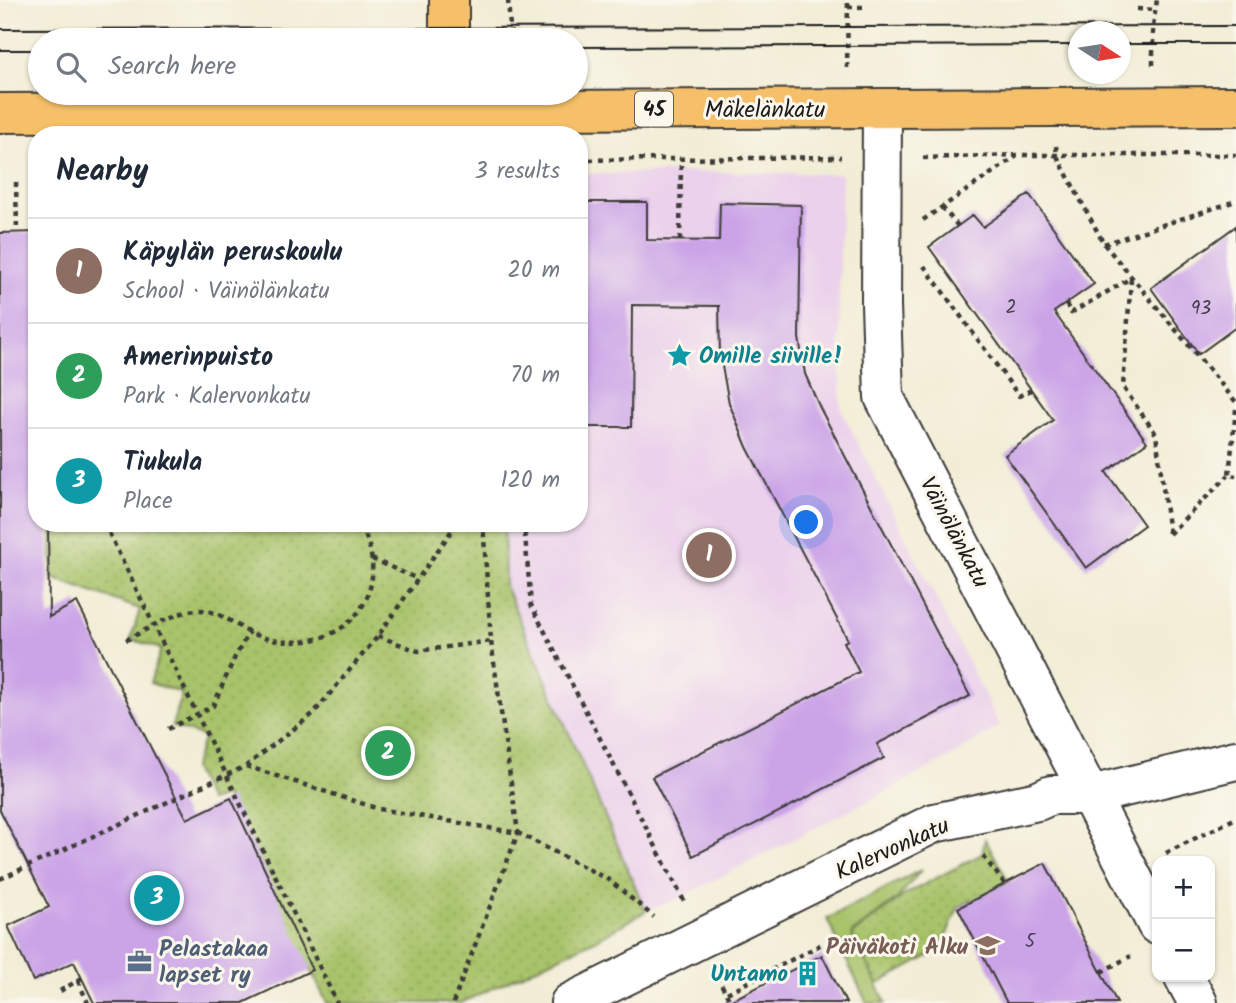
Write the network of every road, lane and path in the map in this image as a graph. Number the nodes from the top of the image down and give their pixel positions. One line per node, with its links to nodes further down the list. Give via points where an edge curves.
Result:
1 (449, 0): 7 (main road)
2 (508, 0): 8 (path)
3 (848, 7): 4 (path)
4 (867, 7)
5 (1137, 9): 6 (path)
6 (1155, 9)
7 (449, 28)
8 (510, 28)
9 (1236, 106): 10 (main road, Mäkelänkatu / 45)
10 (1050, 107): 11 (main road, Mäkelänkatu / 45); 16 (path)
11 (882, 108): 12 (main road, Mäkelänkatu / 45); 54 (street, Väinölänkatu, via 884,397)
12 (450, 112): 13 (main road, Mäkelänkatu / 45)
13 (0, 113)
14 (1017, 155): 16 (path); 19 (path); 23 (path)
15 (1236, 155): 16 (path)
16 (1057, 156): 28 (path)
17 (847, 157): 18 (path)
18 (681, 158): 20 (path); 27 (path)
19 (921, 158)
20 (588, 159)
21 (16, 182): 26 (path)
22 (1236, 201): 28 (path)
23 (942, 207): 24 (path); 25 (path)
24 (916, 224)
25 (958, 226)
26 (16, 232)
27 (680, 240)
28 (1104, 244): 30 (path)
29 (916, 256): 32 (path, via 1019,396)
30 (1131, 278): 31 (path, via 1071,313); 33 (path); 35 (path, via 1123,387 1156,434 1169,534)
31 (1066, 304)
32 (1031, 390)
33 (1236, 402)
34 (1236, 409): 35 (path)
35 (1229, 475): 36 (path)
36 (1236, 476)
37 (109, 532): 44 (path)
38 (364, 532): 42 (path)
39 (451, 532): 43 (path)
40 (484, 532): 48 (path)
41 (525, 532): 63 (path, via 531,605 682,897)
42 (372, 559): 43 (path); 45 (path, via 372,582 365,601 340,629 305,642)
43 (418, 579): 46 (path)
44 (153, 627): 45 (path, via 198,609 223,616); 47 (path); 49 (path)
45 (249, 632): 49 (path, via 213,706)
46 (378, 636): 48 (path, via 418,651); 52 (path, via 313,714)
47 (126, 640)
48 (491, 641): 56 (path)
49 (197, 713): 50 (path); 53 (path)
50 (167, 729)
51 (1236, 760): 54 (street, Kalervonkatu)
52 (246, 766): 53 (path); 56 (path, via 379,809)
53 (227, 776): 59 (path); 70 (path)
54 (1090, 796): 61 (street, Väinölänkatu); 63 (street, Kalervonkatu, via 1051,795 934,823)
55 (1236, 818): 57 (path)
56 (518, 833): 63 (path, via 609,880); 71 (path)
57 (1159, 856)
58 (998, 875): 60 (path)
59 (0, 879)
60 (1005, 884)
61 (1154, 919)
62 (822, 944): 68 (path)
63 (681, 948): 72 (street, Kalervonkatu)
64 (1132, 956): 65 (path)
65 (1101, 972)
66 (1187, 982): 73 (street)
67 (60, 991): 69 (path, via 80,979)
68 (726, 993)
69 (88, 1003)
70 (337, 1003)
71 (453, 1003)
72 (570, 1003)
73 (1198, 1003)

